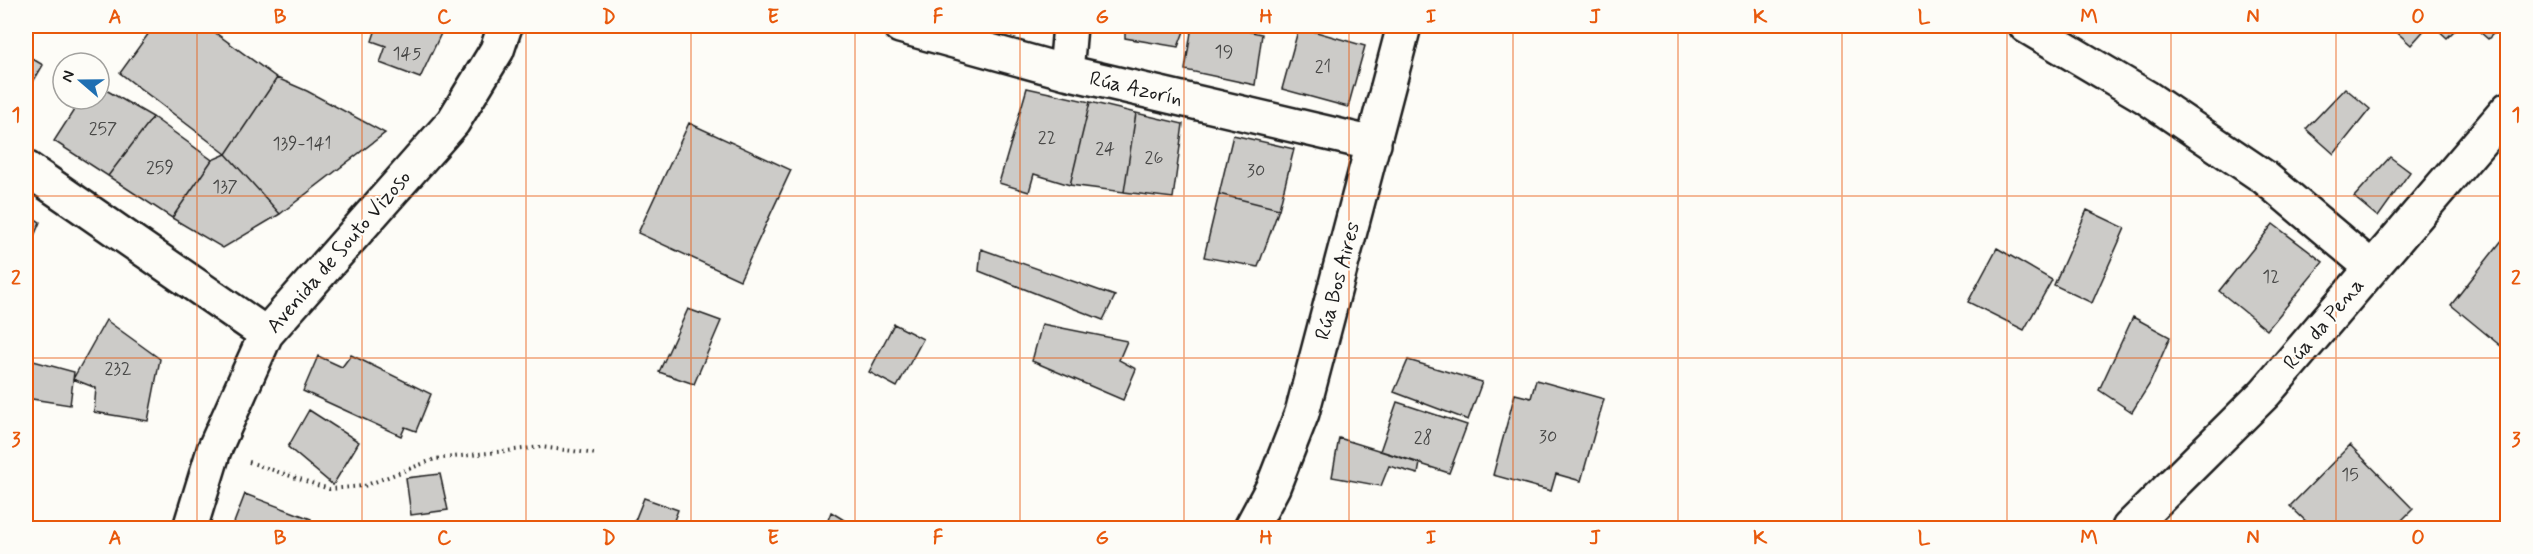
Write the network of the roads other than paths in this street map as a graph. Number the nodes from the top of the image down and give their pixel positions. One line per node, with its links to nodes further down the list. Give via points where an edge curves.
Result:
1 (505, 26): 11 (street, Avenida de Souto Vizoso, via 497,50 453,122)
2 (900, 26): 6 (street, Rúa Azorín)
3 (1070, 26): 6 (street)
4 (1404, 26): 8 (street, Rúa Bos Aires)
5 (2026, 26): 10 (street, via 2146,97 2264,177)
6 (1066, 72): 8 (street, Rúa Azorín)
7 (2508, 109): 10 (street, Rúa da Pena)
8 (1374, 144): 13 (street, Rúa Bos Aires, via 1302,413 1273,487)
9 (26, 168): 11 (street)
10 (2372, 268): 14 (street, Rúa da Pena, via 2265,393)
11 (266, 334): 12 (street, Avenida de Souto Vizoso, via 214,450)
12 (190, 528)
13 (1251, 528)
14 (2129, 528)

